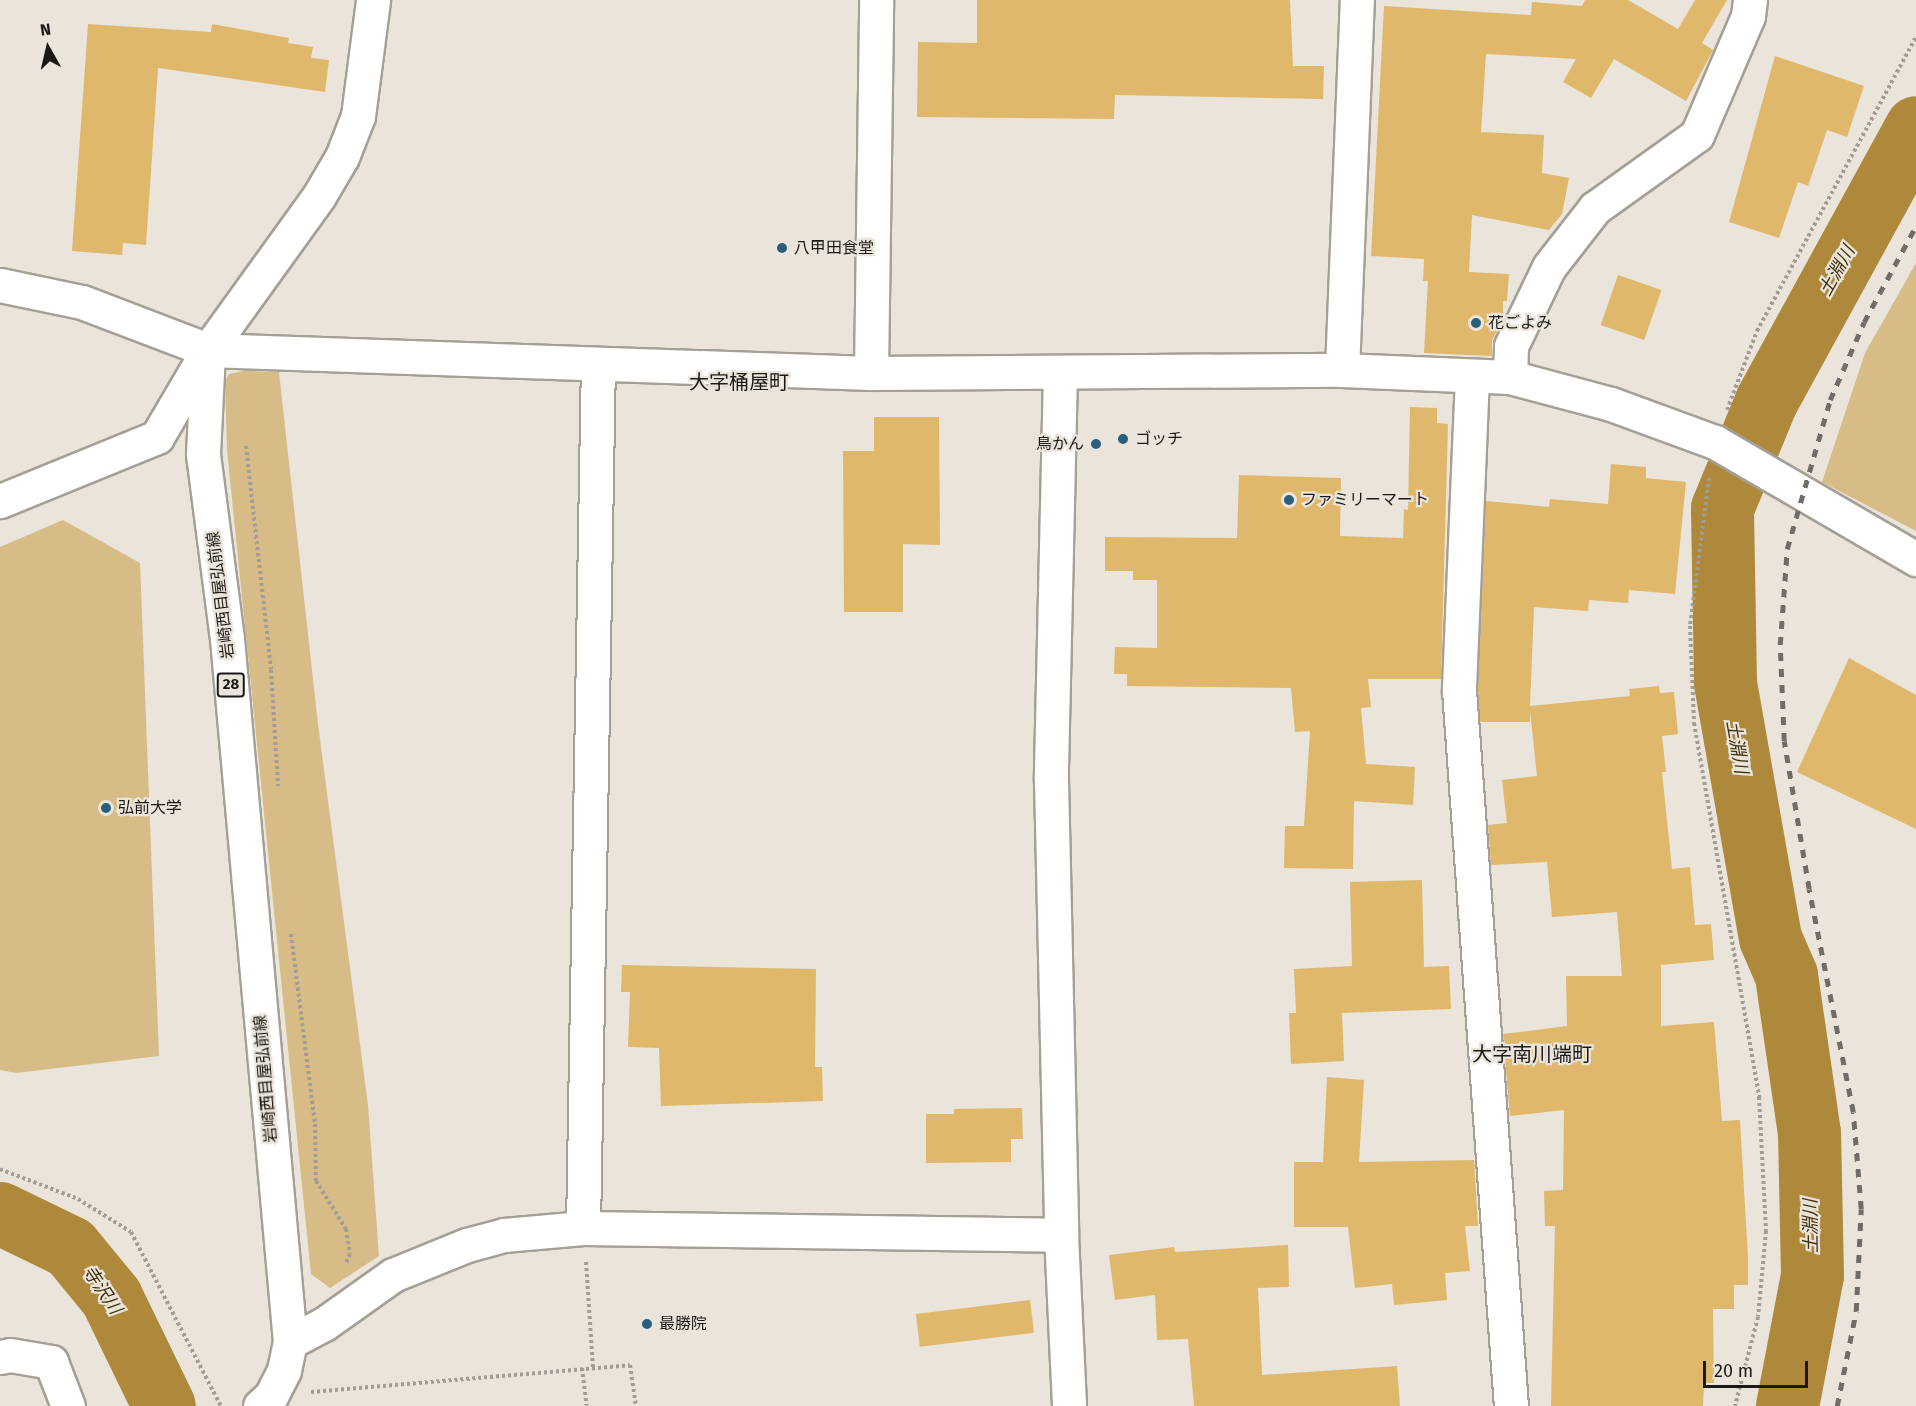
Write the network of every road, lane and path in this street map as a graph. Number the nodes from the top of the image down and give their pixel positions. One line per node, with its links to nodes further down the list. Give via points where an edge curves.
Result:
1 (373, 0): 7 (street, via 358,117 342,157 319,196)
2 (876, 0): 11 (street)
3 (1357, 0): 9 (street)
4 (1750, 0): 13 (street, via 1748,16 1697,135 1596,208 1563,250 1550,267 1511,346)
5 (1916, 37): 15 (path, via 1757,331)
6 (0, 285): 7 (street, via 82,302)
7 (208, 350): 8 (street); 16 (street, via 157,436); 24 (street, 岩崎西目屋弘前線 / 28, via 203,454 227,639)
8 (598, 364): 11 (street); 21 (street)
9 (1342, 370): 10 (street); 12 (street)
10 (1060, 372): 11 (street); 22 (street, via 1051,780)
11 (872, 373)
12 (1472, 376): 13 (street); 34 (street, via 1459,690)
13 (1510, 377): 15 (street, via 1611,404)
14 (246, 446): 18 (path, via 271,670)
15 (1721, 446): 17 (street); 35 (path, via 1690,626 1694,723 1759,1097 1766,1231 1758,1317)
16 (0, 501)
17 (1916, 559)
18 (279, 799)
19 (290, 927): 23 (path, via 315,1124 316,1181 350,1241 347,1261)
20 (0, 1169): 30 (path, via 78,1199 131,1232)
21 (583, 1228): 22 (street); 24 (street, via 504,1235 466,1245 393,1275 324,1324); 27 (path)
22 (1061, 1235): 33 (street)
23 (335, 1272)
24 (290, 1342): 28 (street, 岩崎西目屋弘前線 / 28, via 284,1370)
25 (0, 1357): 29 (street, via 51,1362)
26 (582, 1368): 27 (path); 28 (path); 31 (path)
27 (593, 1368): 32 (path, via 630,1365)
28 (266, 1401)
29 (68, 1406)
30 (221, 1406)
31 (587, 1406)
32 (636, 1406)
33 (1069, 1406)
34 (1511, 1406)
35 (1735, 1406)

